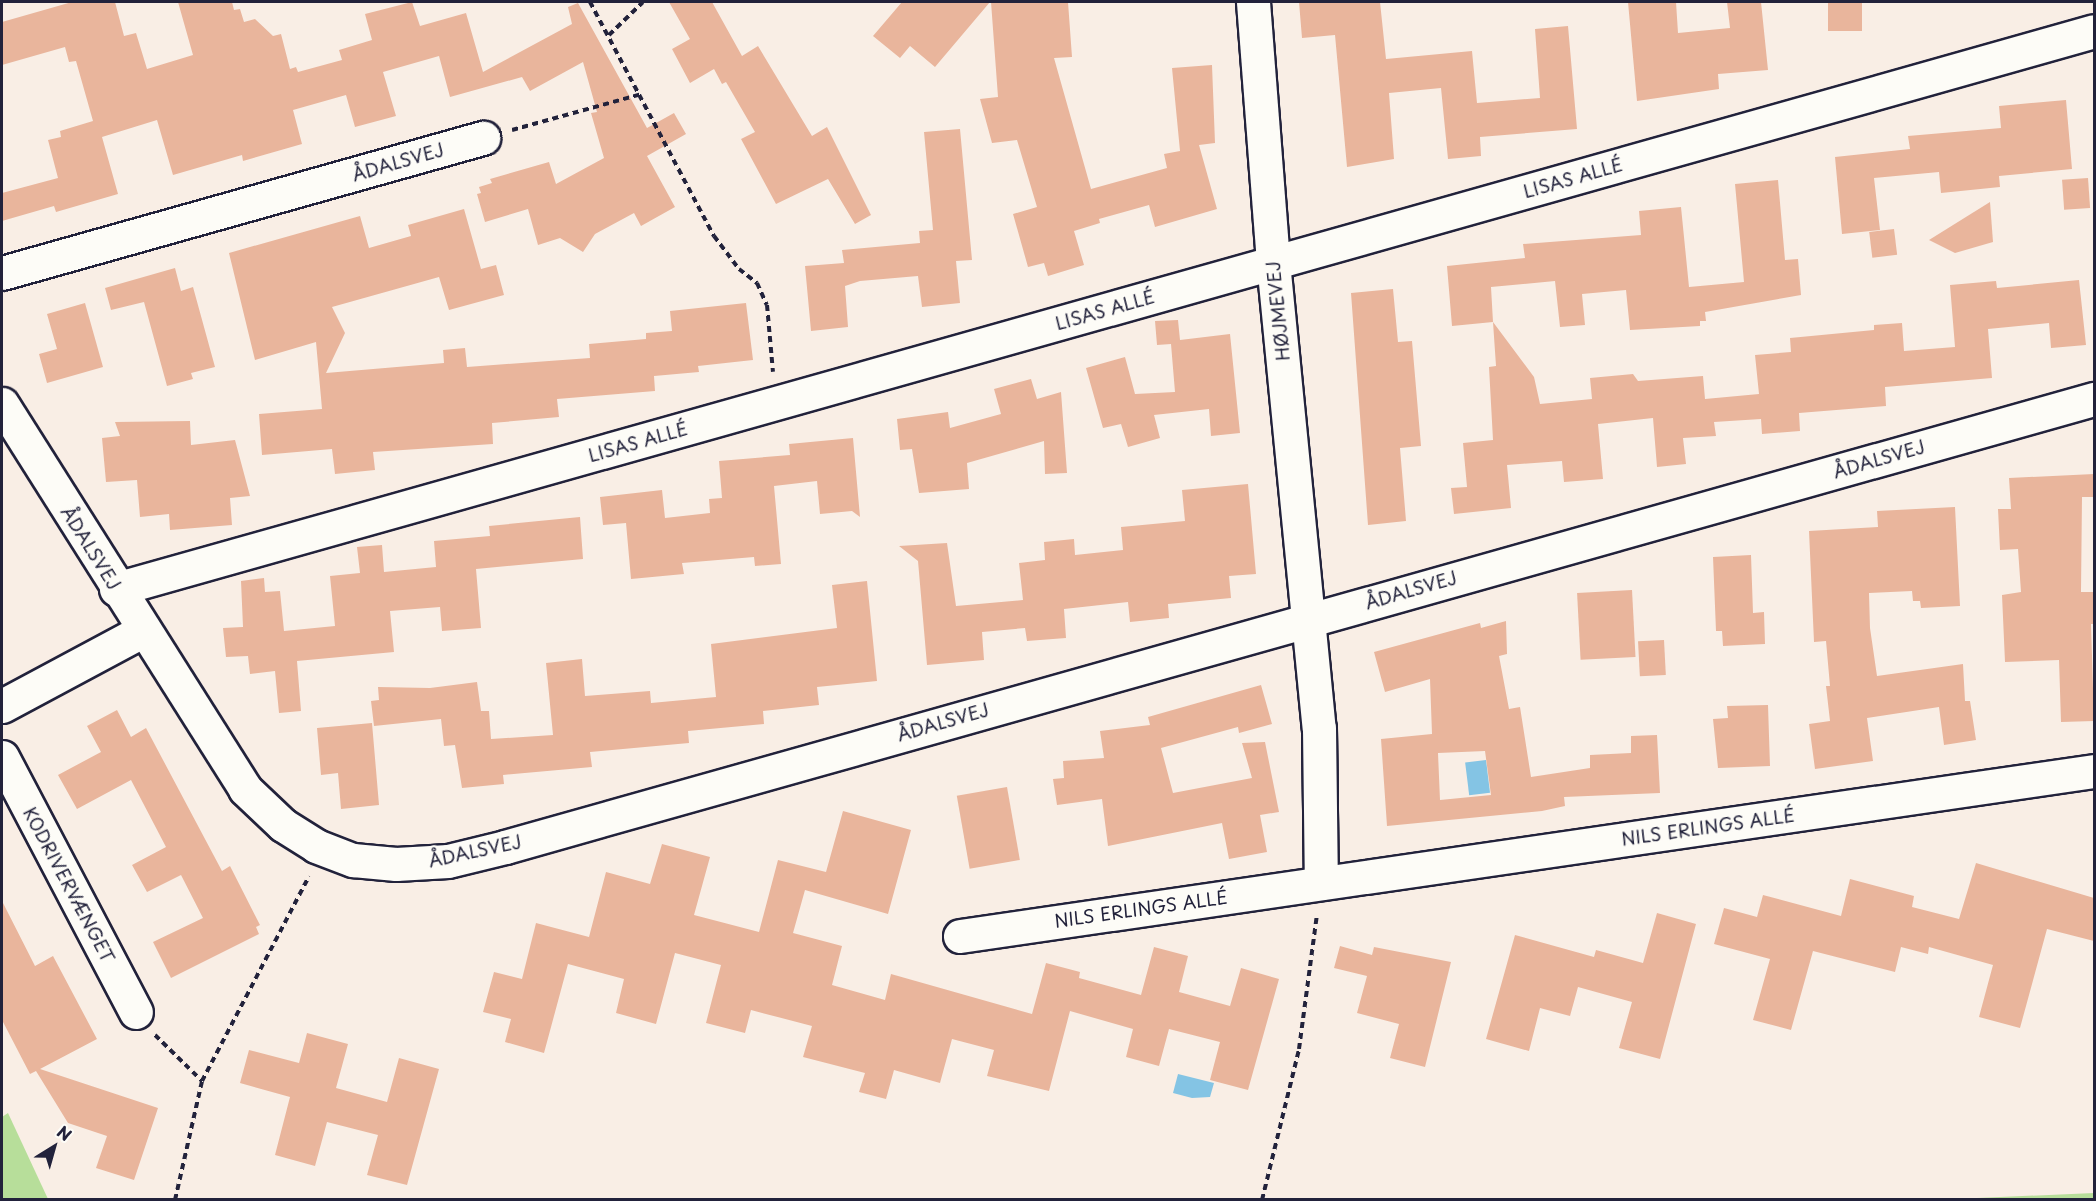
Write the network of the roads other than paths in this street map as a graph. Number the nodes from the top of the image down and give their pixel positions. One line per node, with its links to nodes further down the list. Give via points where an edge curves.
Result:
1 (1253, 2): 4 (street, HØJMEVEJ)
2 (2094, 31): 4 (street, LISAS ALLÉ)
3 (483, 138): 5 (street, ÅDALSVEJ)
4 (1273, 262): 8 (street, LISAS ALLÉ); 9 (street, HØJMEVEJ)
5 (2, 273)
6 (2094, 399): 9 (street, ÅDALSVEJ)
7 (2, 404): 8 (street, ÅDALSVEJ)
8 (116, 589): 10 (street, ÅDALSVEJ)
9 (1309, 619): 10 (street, ÅDALSVEJ, via 448,861 396,864 353,860 324,849 283,825 245,789); 14 (street, via 1319,728)
10 (144, 630): 11 (street)
11 (2, 706)
12 (2, 757): 16 (street, KODRIVERVÆNGET)
13 (2094, 771): 14 (street, NILS ERLINGS ALLÉ)
14 (1322, 883): 15 (street, NILS ERLINGS ALLÉ)
15 (960, 936)
16 (136, 1012)

